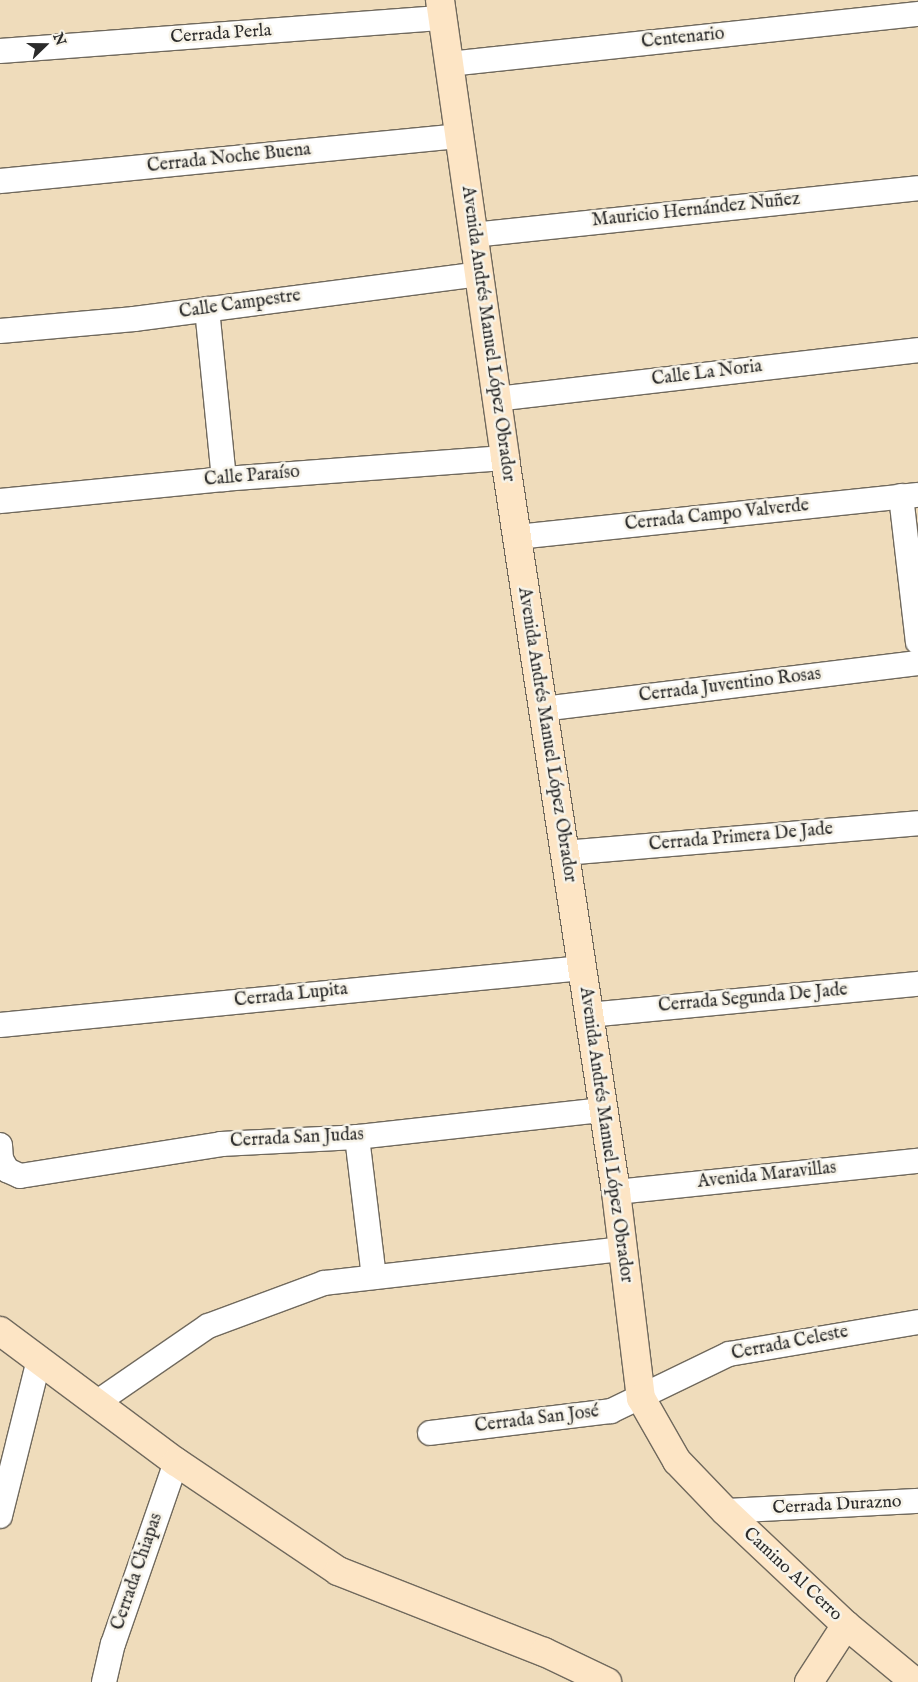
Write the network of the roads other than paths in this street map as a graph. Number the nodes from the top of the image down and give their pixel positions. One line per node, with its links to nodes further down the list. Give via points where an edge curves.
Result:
1 (441, 9): 3 (street, Cerrada Perla); 4 (main road, Avenida Andrés Manuel López Obrador)
2 (918, 14): 4 (street, Centenario)
3 (0, 51)
4 (449, 64): 5 (main road, Avenida Andrés Manuel López Obrador)
5 (459, 136): 6 (street, Cerrada Noche Buena); 8 (main road, Avenida Andrés Manuel López Obrador)
6 (0, 181)
7 (918, 188): 8 (street, Mauricio Hernández Nuñez)
8 (473, 235): 9 (main road, Avenida Andrés Manuel López Obrador)
9 (479, 274): 10 (street, Calle Campestre); 13 (main road, Avenida Andrés Manuel López Obrador)
10 (207, 308): 11 (street, Calle Campestre, via 134,319); 15 (street)
11 (0, 331)
12 (918, 350): 13 (street, Calle La Noria)
13 (496, 399): 14 (main road, Avenida Andrés Manuel López Obrador)
14 (505, 458): 15 (street, Calle Paraíso); 18 (main road, Avenida Andrés Manuel López Obrador)
15 (224, 479): 17 (street, Calle Paraíso)
16 (909, 496): 18 (street, Cerrada Campo Valverde); 19 (street)
17 (0, 501)
18 (517, 537): 21 (main road, Avenida Andrés Manuel López Obrador)
19 (918, 642)
20 (918, 663): 21 (street, Cerrada Juventino Rosas)
21 (543, 709): 23 (main road, Avenida Andrés Manuel López Obrador)
22 (918, 822): 23 (street, Cerrada Primera De Jade)
23 (564, 853): 24 (main road, Avenida Andrés Manuel López Obrador)
24 (582, 968): 26 (main road, Avenida Andrés Manuel López Obrador); 27 (street, Cerrada Lupita)
25 (918, 984): 26 (street, Cerrada Segunda De Jade)
26 (588, 1015): 28 (main road, Avenida Andrés Manuel López Obrador)
27 (0, 1025)
28 (602, 1110): 29 (street, Cerrada San Judas); 32 (main road, Avenida Andrés Manuel López Obrador)
29 (356, 1137): 30 (street, Cerrada San Judas, via 221,1144 20,1176 7,1170); 34 (street)
30 (0, 1152)
31 (918, 1161): 32 (street, Avenida Maravillas)
32 (616, 1192): 33 (main road, Avenida Andrés Manuel López Obrador)
33 (622, 1249): 34 (street); 38 (main road, Avenida Andrés Manuel López Obrador)
34 (374, 1277): 39 (street, via 324,1282 208,1326)
35 (918, 1322): 38 (street, Cerrada Celeste, via 729,1354)
36 (0, 1332): 37 (main road)
37 (39, 1360): 39 (main road); 45 (street)
38 (641, 1398): 40 (street, Cerrada San José, via 611,1411); 41 (main road, Avenida Andrés Manuel López Obrador)
39 (96, 1403): 42 (main road)
40 (430, 1433)
41 (677, 1461): 44 (main road, Camino Al Cerro)
42 (176, 1462): 47 (street, Cerrada Chiapas, via 113,1644); 48 (main road, via 338,1571 544,1652)
43 (918, 1501): 44 (street, Cerrada Durazno)
44 (725, 1512): 46 (main road, Camino Al Cerro)
45 (0, 1516)
46 (846, 1625): 49 (main road); 50 (main road, Camino Al Cerro)
47 (104, 1682)
48 (607, 1682)
49 (809, 1682)
50 (914, 1682)

